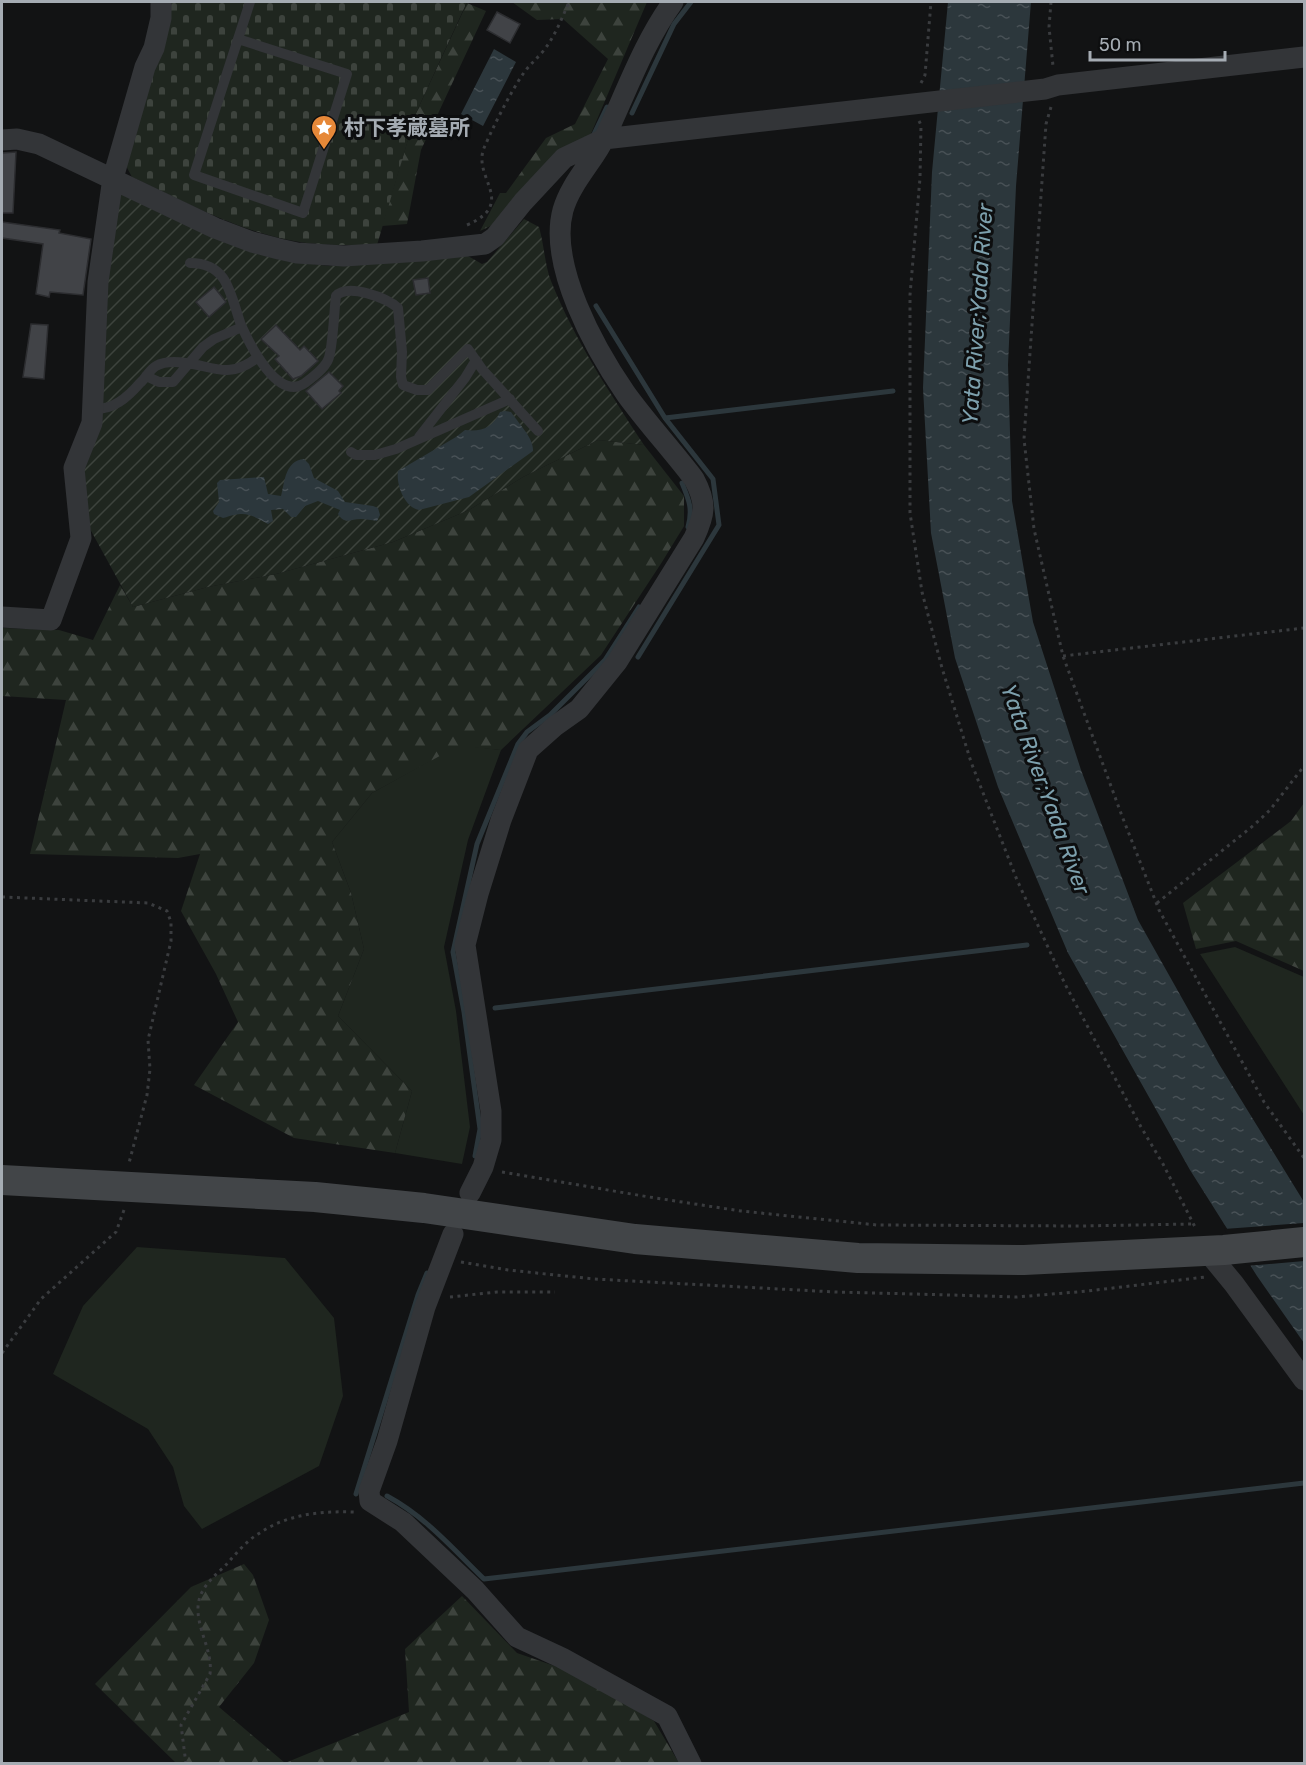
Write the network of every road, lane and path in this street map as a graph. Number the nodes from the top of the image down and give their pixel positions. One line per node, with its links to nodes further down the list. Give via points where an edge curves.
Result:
1 (161, 2): 13 (street, via 154,48)
2 (250, 2): 7 (lane)
3 (569, 2): 14 (path, via 555,33 521,77 483,150 492,203 482,219 465,226)
4 (673, 2): 11 (street, via 649,39)
5 (931, 2): 10 (path, via 925,75)
6 (1051, 2): 9 (path)
7 (238, 39): 7 (lane, via 194,175 303,213 347,74)
8 (1305, 57): 9 (street)
9 (1051, 87): 10 (street); 28 (path, via 1024,440 1034,529)
10 (910, 103): 11 (street); 39 (path, via 921,125 910,295 910,513 922,592 942,668 970,762 1017,880 1065,984)
11 (604, 139): 14 (street, via 564,158 495,237 485,244); 33 (street, via 563,209 560,242 565,273 588,329 626,393 694,479 704,508 694,538 617,662 579,709 528,750 501,820 465,945 490,1111 491,1140)
12 (2, 140): 13 (street, via 39,144)
13 (113, 178): 14 (street, via 215,228 297,253 368,256); 22 (street, via 98,282)
14 (467, 247)
15 (190, 263): 16 (lane, via 207,266 224,278)
16 (242, 327): 17 (lane); 19 (lane, via 208,343)
17 (258, 357): 18 (lane, via 271,375 290,387 309,380 329,358 336,296 350,290 399,308 403,385 428,390 468,349); 19 (lane, via 241,369 225,371)
18 (476, 360): 21 (lane); 24 (lane)
19 (191, 362): 20 (lane, via 157,365); 20 (lane, via 173,382 159,382)
20 (146, 376): 22 (lane, via 115,405)
21 (510, 399): 23 (lane); 24 (lane)
22 (93, 409): 26 (street, via 92,423 74,468 81,538 51,620)
23 (538, 431)
24 (418, 439): 25 (lane, via 375,455)
25 (351, 452)
26 (2, 617)
27 (1305, 628): 28 (path)
28 (1063, 656): 31 (path)
29 (1305, 766): 31 (path, via 1262,818)
30 (2, 897): 35 (path, via 148,903 167,911 171,940 148,1040 147,1095 129,1159)
31 (1156, 903): 32 (path, via 1264,1102)
32 (1305, 1158)
33 (483, 1167): 36 (street); 39 (path, via 730,1210 877,1226 1079,1226)
34 (2, 1180): 35 (street)
35 (129, 1186): 39 (street, via 315,1197 424,1208 635,1239 858,1258 1024,1260); 43 (path, via 116,1232 41,1299)
36 (470, 1193)
37 (453, 1234): 40 (street)
38 (1305, 1242): 39 (street)
39 (1212, 1249): 40 (path, via 1197,1279 1017,1297 605,1280); 44 (street)
40 (443, 1259): 42 (street)
41 (555, 1292): 42 (path, via 497,1292 454,1298)
42 (431, 1293): 45 (street, via 369,1491)
43 (2, 1353)
44 (1305, 1380)
45 (370, 1501): 46 (path, via 359,1512 327,1511 294,1516 272,1525 256,1535 203,1589 199,1619 211,1665 210,1674 181,1725); 47 (street, via 403,1522 475,1590 517,1637 667,1716)
46 (186, 1764)
47 (691, 1764)

